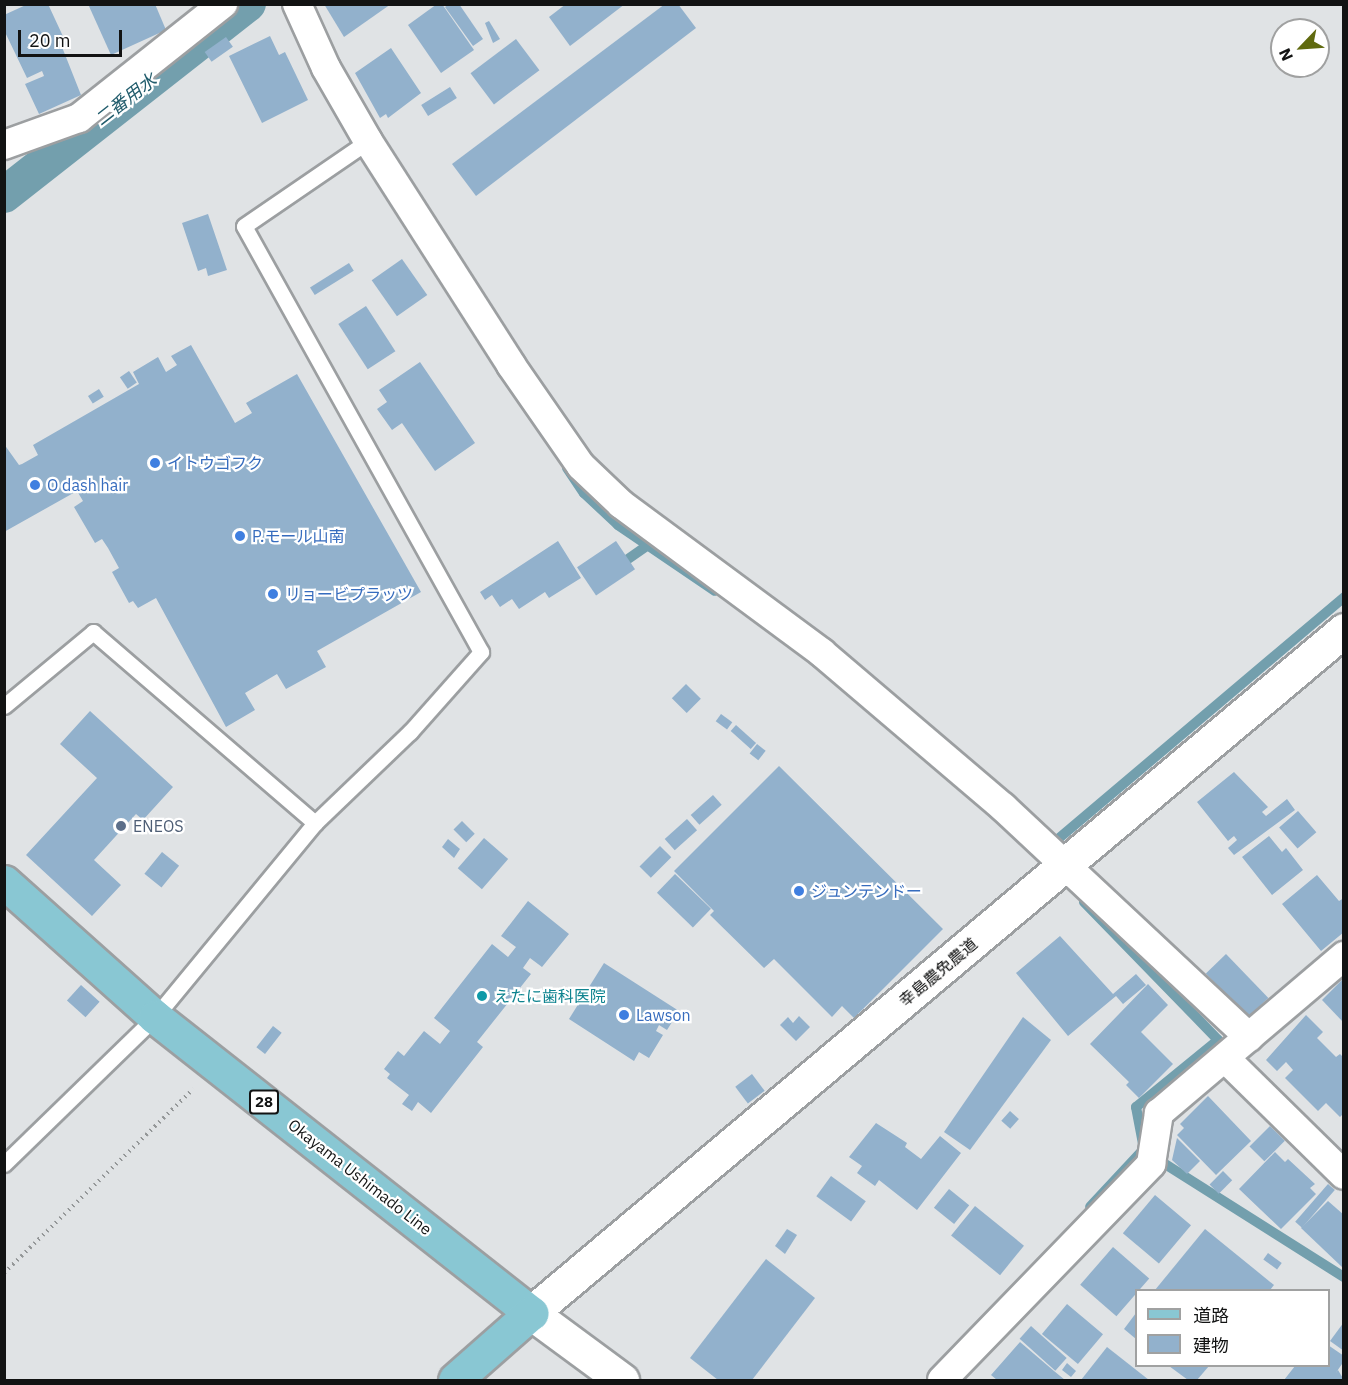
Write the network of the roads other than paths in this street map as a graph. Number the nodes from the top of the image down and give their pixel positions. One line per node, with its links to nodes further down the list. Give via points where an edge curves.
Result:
1 (223, 4): 4 (street, via 79,118)
2 (297, 4): 3 (street, via 326,68)
3 (368, 141): 7 (lane, via 244,226 481,652 410,732); 8 (street, via 511,365 581,466 621,504 822,653)
4 (4, 145)
5 (1344, 630): 8 (street, 幸島農免農道)
6 (4, 706): 7 (lane, via 93,632)
7 (315, 824): 11 (lane)
8 (1067, 866): 12 (street); 16 (street, 幸島農免農道)
9 (4, 882): 11 (main road, Okayama Ushimado Line / 28)
10 (1344, 956): 12 (street)
11 (155, 1017): 14 (lane); 16 (main road, Okayama Ushimado Line / 28)
12 (1249, 1037): 13 (street)
13 (1226, 1059): 15 (street); 19 (street, via 1159,1113 1151,1164)
14 (4, 1164)
15 (1344, 1175)
16 (531, 1313): 17 (main road); 18 (street)
17 (455, 1380)
18 (622, 1380)
19 (942, 1380)

